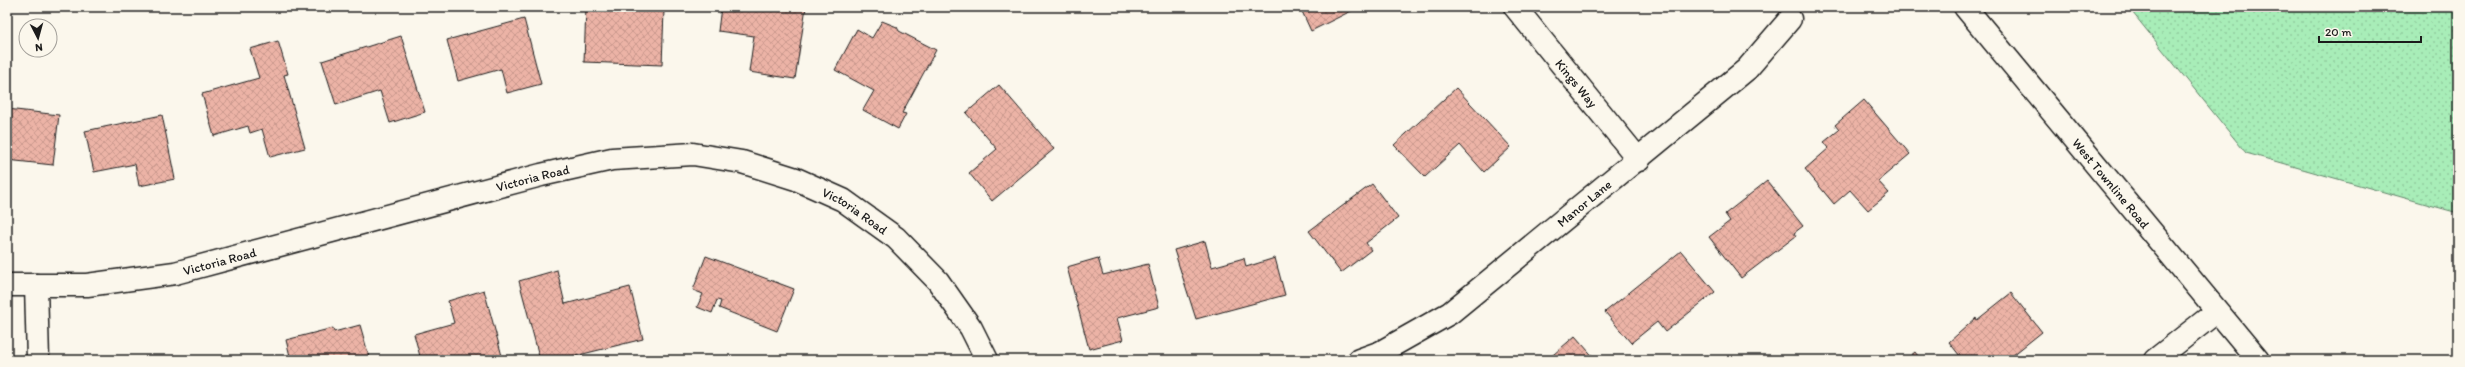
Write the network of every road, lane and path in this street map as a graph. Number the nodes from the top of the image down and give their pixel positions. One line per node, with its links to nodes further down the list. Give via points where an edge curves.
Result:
1 (1515, 7): 4 (street, Kings Way)
2 (1965, 7): 7 (street, West Townline Road)
3 (1790, 19): 4 (street, Manor Lane, via 1747,69)
4 (1639, 160): 10 (street, Manor Lane, via 1450,313 1381,352)
5 (7, 285): 6 (street, Victoria Road)
6 (36, 285): 8 (street); 9 (street, Victoria Road, via 87,285 175,273 541,176 612,160 693,154 742,162 796,179 844,200 896,238 938,281 971,328)
7 (2216, 312): 11 (street); 12 (street, West Townline Road)
8 (38, 360)
9 (986, 360)
10 (1359, 360)
11 (2155, 360)
12 (2258, 360)

